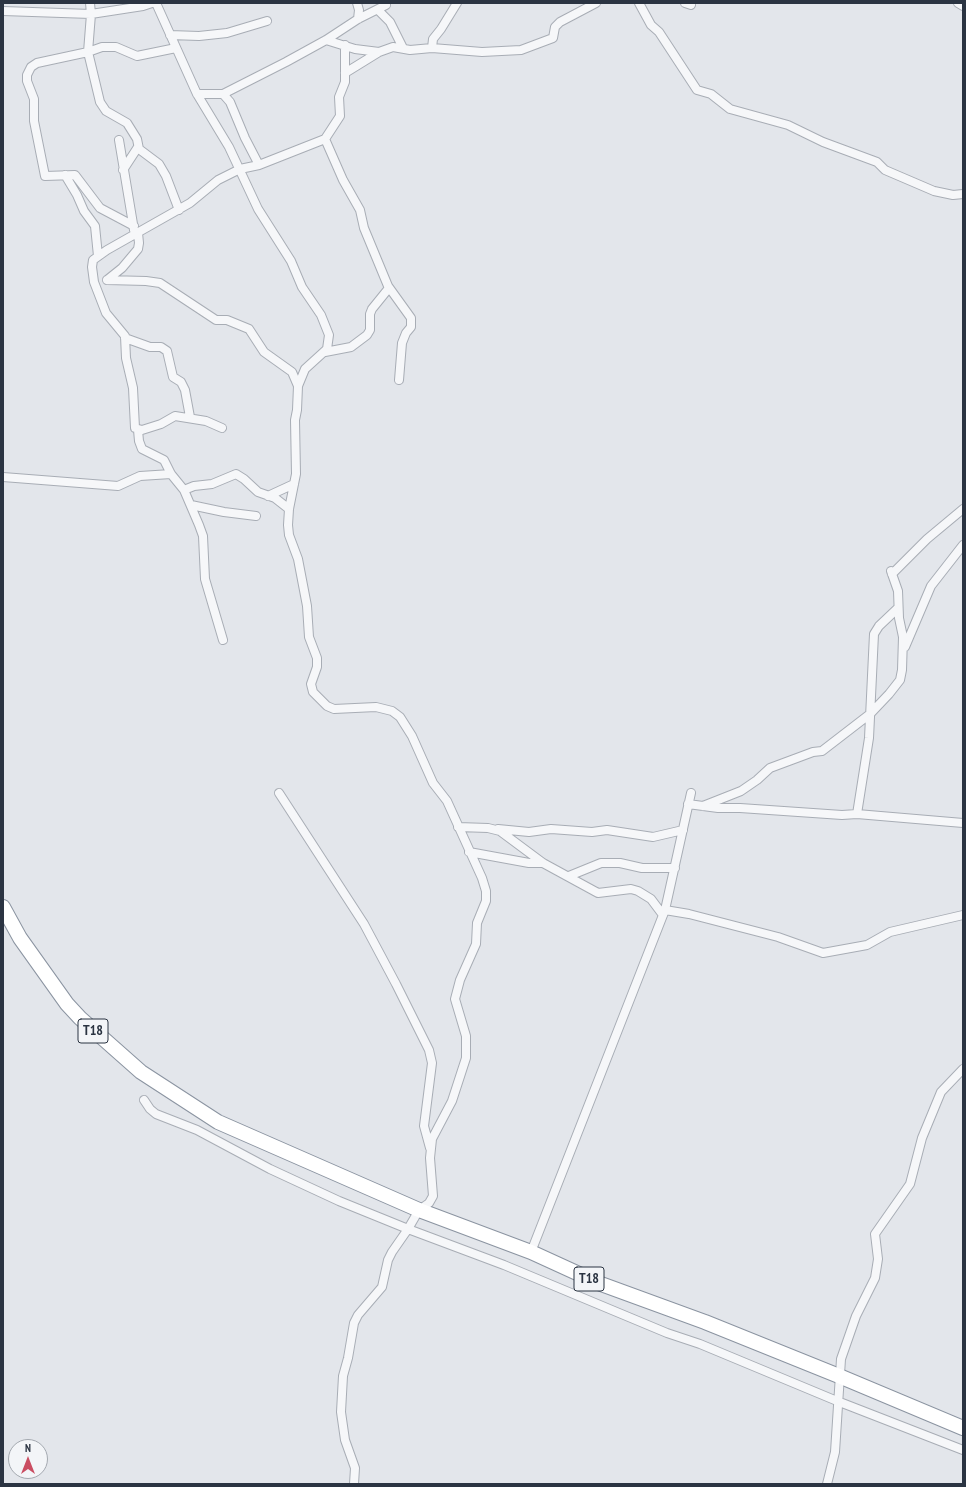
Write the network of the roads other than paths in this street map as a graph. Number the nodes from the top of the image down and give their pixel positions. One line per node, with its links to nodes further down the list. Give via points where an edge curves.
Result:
1 (90, 3): 12 (street)
2 (152, 3): 9 (street)
3 (156, 3): 15 (street)
4 (357, 3): 13 (street)
5 (457, 3): 20 (street, via 433,39)
6 (596, 3): 20 (street, via 560,22 555,27 553,38 521,50 482,52)
7 (639, 3): 33 (street, via 696,90 711,94 730,109 788,125 823,142 877,162 885,170 934,192)
8 (958, 3): 10 (street)
9 (132, 5): 12 (street)
10 (963, 6)
11 (3, 11): 12 (street)
12 (91, 14): 21 (street)
13 (358, 19): 16 (street); 19 (street, via 382,8)
14 (267, 21): 15 (street, via 227,33 199,36)
15 (170, 35): 18 (street)
16 (326, 40): 17 (street); 25 (street)
17 (345, 45): 22 (street); 23 (street)
18 (176, 48): 21 (street, via 137,56 116,47 102,47); 24 (street)
19 (403, 48): 20 (street); 22 (street, via 393,47)
20 (432, 48)
21 (88, 52): 28 (street, via 100,102 106,111 126,124 137,139); 32 (street, via 37,63 31,67 28,75 34,99 34,121 44,175)
22 (378, 52): 23 (street)
23 (345, 74): 26 (street, via 345,82 338,97 340,116)
24 (197, 94): 25 (street); 30 (street)
25 (223, 94): 29 (street, via 230,102)
26 (325, 138): 29 (street); 39 (street, via 343,180 360,210 364,228)
27 (119, 140): 31 (street)
28 (138, 147): 31 (street); 34 (street, via 159,164)
29 (259, 165): 30 (street)
30 (240, 169): 34 (street, via 218,180); 41 (street, via 258,209 291,261 302,287 321,315 329,337)
31 (123, 170): 35 (street)
32 (65, 175): 35 (street, via 75,175 100,208); 36 (street, via 95,228)
33 (963, 194)
34 (178, 210): 35 (street)
35 (135, 231): 36 (street); 37 (street, via 138,249 122,268)
36 (98, 256): 38 (street, via 93,260)
37 (107, 280): 38 (street); 43 (street, via 146,280 160,283 216,320 227,320 249,330 264,352 292,372)
38 (94, 282): 40 (street, via 106,313 123,332)
39 (389, 288): 41 (street, via 372,309 370,330 367,335 351,347); 42 (street, via 411,318 411,327 402,343)
40 (125, 338): 44 (street, via 150,347 161,347 166,351 173,377 181,382 185,390); 46 (street, via 126,358 134,397 134,421)
41 (325, 352): 43 (street, via 305,369)
42 (399, 380)
43 (298, 386): 49 (street)
44 (190, 417): 45 (street); 46 (street, via 175,416 161,424)
45 (222, 428)
46 (138, 430): 47 (street, via 142,449 163,459)
47 (171, 474): 48 (street, via 140,476 118,486); 50 (street)
48 (3, 477)
49 (294, 484): 51 (street); 54 (street)
50 (184, 490): 51 (street, via 212,484 236,474 258,492); 52 (street)
51 (268, 496): 54 (street, via 280,501)
52 (191, 505): 55 (street); 58 (street, via 203,536 205,579)
53 (963, 509): 57 (street, via 891,572 898,591)
54 (289, 510): 67 (street, via 289,536 298,559 307,606 309,637 317,658 313,692 327,706 334,709 376,707 392,711 400,717 412,736 433,783 447,801)
55 (256, 516)
56 (963, 545): 59 (street, via 931,586)
57 (898, 608): 59 (street); 60 (street, via 874,634)
58 (223, 640)
59 (903, 655): 60 (street, via 900,680)
60 (870, 714): 64 (street, via 822,751 770,768 740,791); 65 (street, via 869,738)
61 (279, 793): 79 (street, via 364,924 429,1050 432,1063 424,1126)
62 (691, 793): 63 (street)
63 (688, 804): 64 (street); 69 (street)
64 (703, 806): 65 (street)
65 (857, 814): 66 (street)
66 (963, 823)
67 (458, 827): 68 (street); 70 (street)
68 (494, 829): 69 (street, via 528,832 550,829 592,832 607,830 653,837); 71 (street, via 508,836)
69 (683, 830): 72 (street)
70 (469, 852): 71 (street, via 529,863); 79 (street, via 484,884 486,901 477,923 476,944 460,980 455,999 466,1036 466,1058 452,1101 435,1131)
71 (543, 863): 73 (street)
72 (675, 868): 73 (street, via 642,868 620,863 601,863); 75 (street)
73 (569, 876): 75 (street, via 602,894 631,889 638,891)
74 (3, 906): 80 (highway, T18, via 20,938 67,1004 98,1036 141,1072 218,1122)
75 (664, 912): 76 (street, via 689,914 823,953 867,945 890,932); 82 (street)
76 (963, 915)
77 (963, 1069): 83 (street, via 941,1092 922,1138 910,1184 875,1234 878,1259 875,1278 856,1316 843,1353)
78 (144, 1100): 81 (street, via 156,1114 197,1130 303,1185)
79 (431, 1150): 80 (street, via 433,1196 429,1203)
80 (418, 1210): 81 (street); 82 (highway, T18)
81 (408, 1229): 84 (street, via 504,1265); 87 (street, via 388,1260 382,1287 354,1323 343,1376 340,1412 345,1440 355,1468)
82 (531, 1252): 83 (highway, T18, via 601,1284 705,1322)
83 (839, 1376): 84 (street); 85 (highway, T18)
84 (837, 1401): 86 (street); 88 (street, via 835,1452)
85 (963, 1428)
86 (963, 1450)
87 (354, 1484)
88 (827, 1484)

